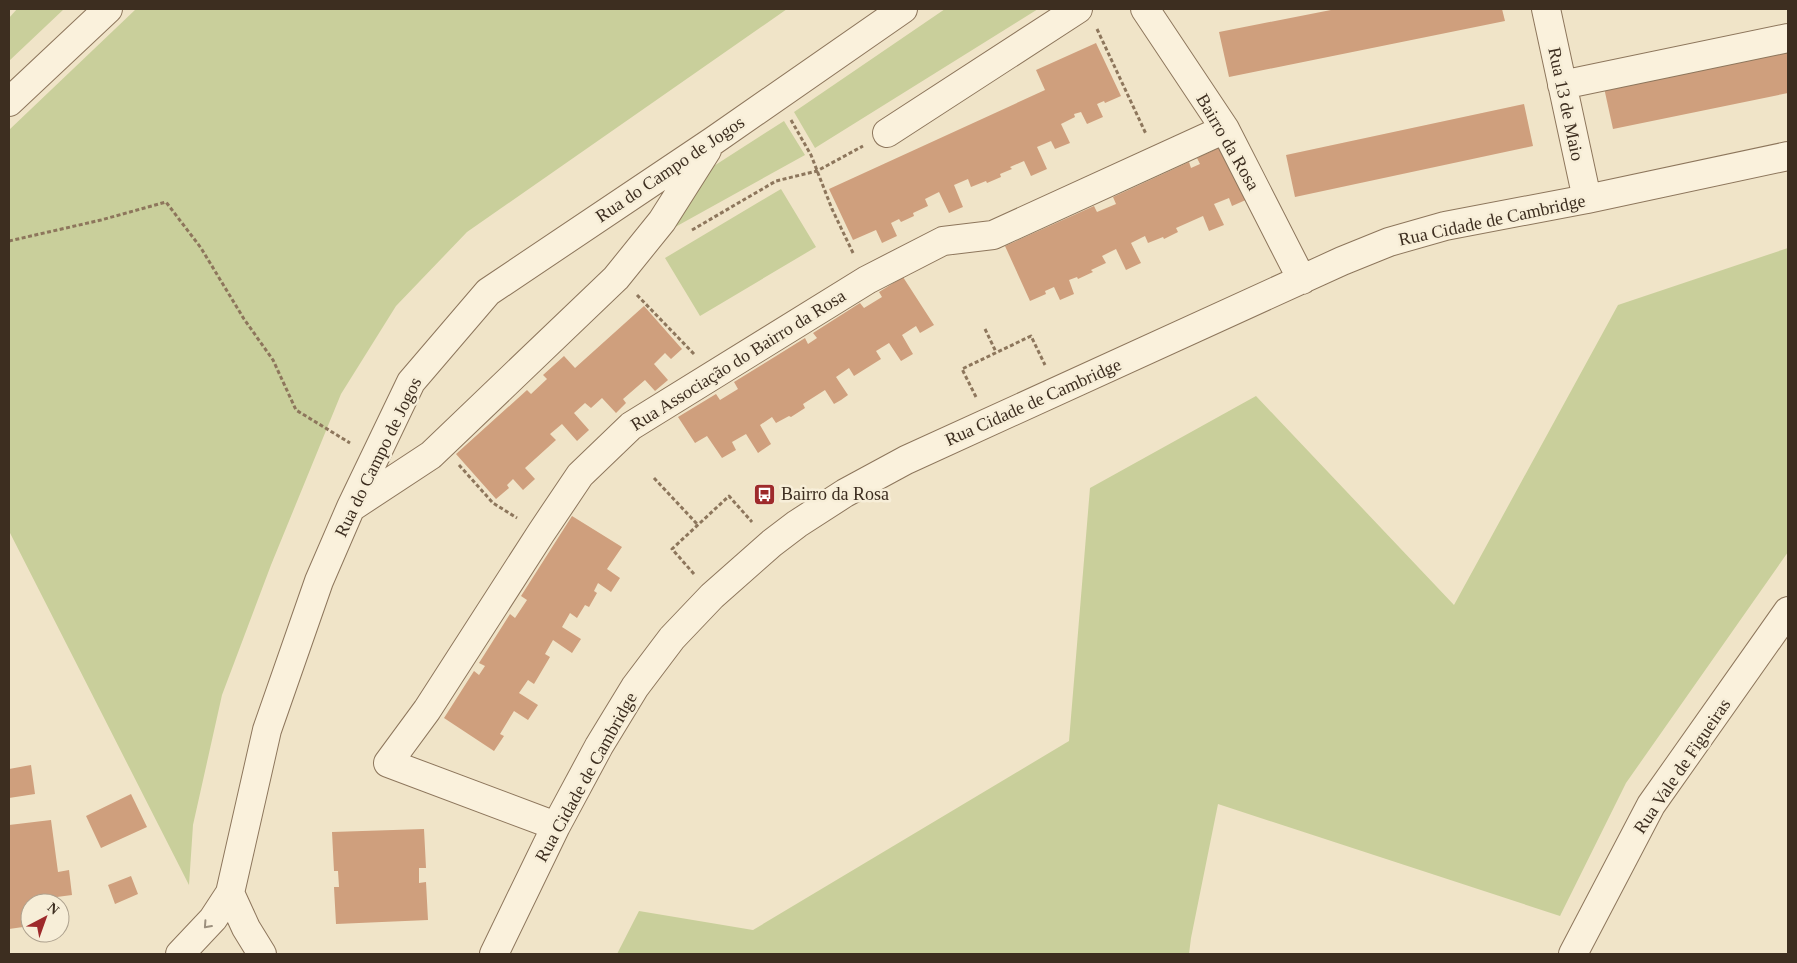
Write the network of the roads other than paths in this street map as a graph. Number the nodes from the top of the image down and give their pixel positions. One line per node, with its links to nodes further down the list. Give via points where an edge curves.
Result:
1 (108, 9): 8 (street)
2 (903, 9): 11 (street, Rua do Campo de Jogos)
3 (1078, 9): 10 (street)
4 (1145, 9): 9 (street, Bairro da Rosa)
5 (1546, 9): 7 (street, Rua 13 de Maio)
6 (1788, 38): 7 (street)
7 (1562, 85): 13 (street, Rua 13 de Maio)
8 (9, 102)
9 (1225, 129): 14 (street, Bairro da Rosa); 17 (street, Rua Associação do Bairro da Rosa, via 993,235 943,241 867,280 630,426 580,474 427,710 388,762)
10 (887, 133)
11 (713, 141): 15 (street, via 662,221 616,278 431,455); 15 (street, Rua do Campo de Jogos, via 488,292 412,382)
12 (1788, 156): 13 (street, Rua Cidade de Cambridge)
13 (1587, 199): 14 (street, Rua Cidade de Cambridge, via 1446,226 1398,240)
14 (1302, 280): 17 (street, Rua Cidade de Cambridge, via 906,460 797,524 712,596 672,638 640,680 599,746)
15 (351, 507): 18 (street, Rua do Campo de Jogos, via 319,580 267,730)
16 (1788, 611): 22 (street, Rua Vale de Figueiras, via 1651,805)
17 (556, 826): 21 (street, Rua Cidade de Cambridge)
18 (230, 893): 19 (street, one-way to 19, via 213,919); 20 (street)
19 (180, 954)
20 (262, 954)
21 (492, 954)
22 (1573, 954)

